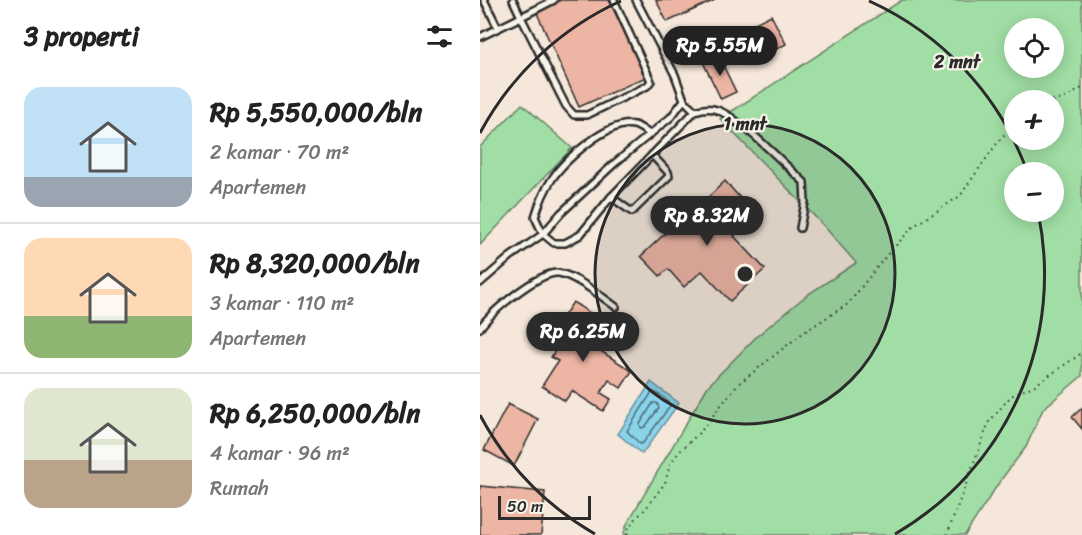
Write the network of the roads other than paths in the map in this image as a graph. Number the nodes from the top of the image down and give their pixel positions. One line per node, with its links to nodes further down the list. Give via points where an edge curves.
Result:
1 (484, 0): 7 (lane)
2 (513, 0): 6 (lane)
3 (554, 0): 6 (lane, via 537,5)
4 (614, 0): 6 (lane, via 651,81 587,115 574,115 566,106)
5 (636, 0): 9 (lane)
6 (521, 17): 7 (lane)
7 (498, 28): 8 (lane)
8 (480, 37)
9 (684, 100): 10 (lane); 11 (lane)
10 (695, 111): 12 (lane); 14 (lane, via 704,107 723,112 804,182)
11 (650, 134): 15 (lane, via 607,170); 15 (lane, via 634,125 612,129 569,159 554,176 538,207 535,218)
12 (652, 155): 13 (lane); 13 (lane, via 669,176 632,213)
13 (611, 197): 15 (lane, via 573,239 554,243)
14 (800, 228)
15 (543, 234): 16 (lane)
16 (480, 284)
17 (616, 307): 19 (lane, via 558,273 541,278)
18 (480, 313): 19 (lane)
19 (486, 320): 20 (lane)
20 (480, 328)

